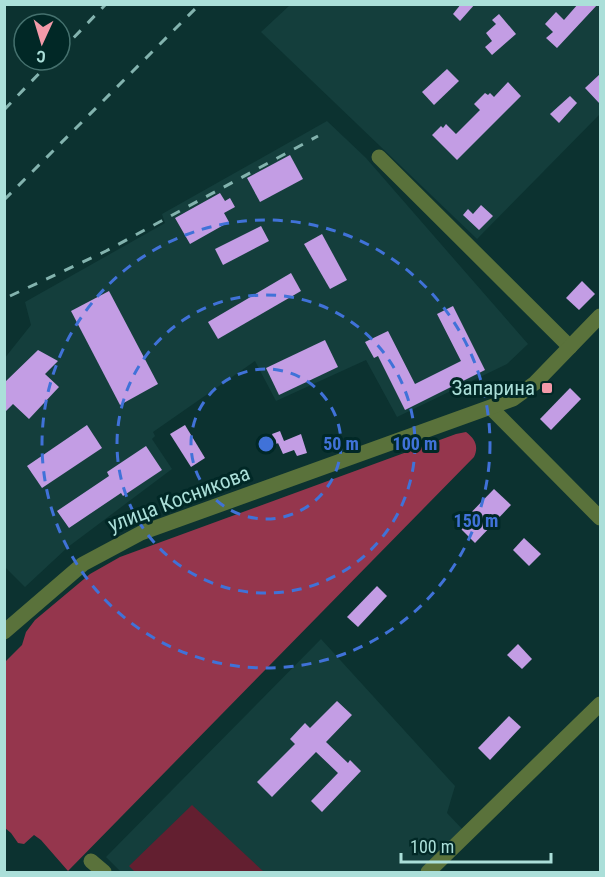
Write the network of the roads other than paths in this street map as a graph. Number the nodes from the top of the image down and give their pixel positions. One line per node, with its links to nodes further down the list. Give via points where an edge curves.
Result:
1 (379, 157): 3 (street)
2 (600, 316): 3 (street, улица Косникова)
3 (570, 347): 4 (street, улица Косникова, via 524,392)
4 (491, 408): 5 (street); 6 (street, улица Косникова, via 141,533 83,564)
5 (600, 518)
6 (4, 632)
7 (600, 704): 10 (street)
8 (91, 861): 9 (street)
9 (104, 873)
10 (428, 873)

